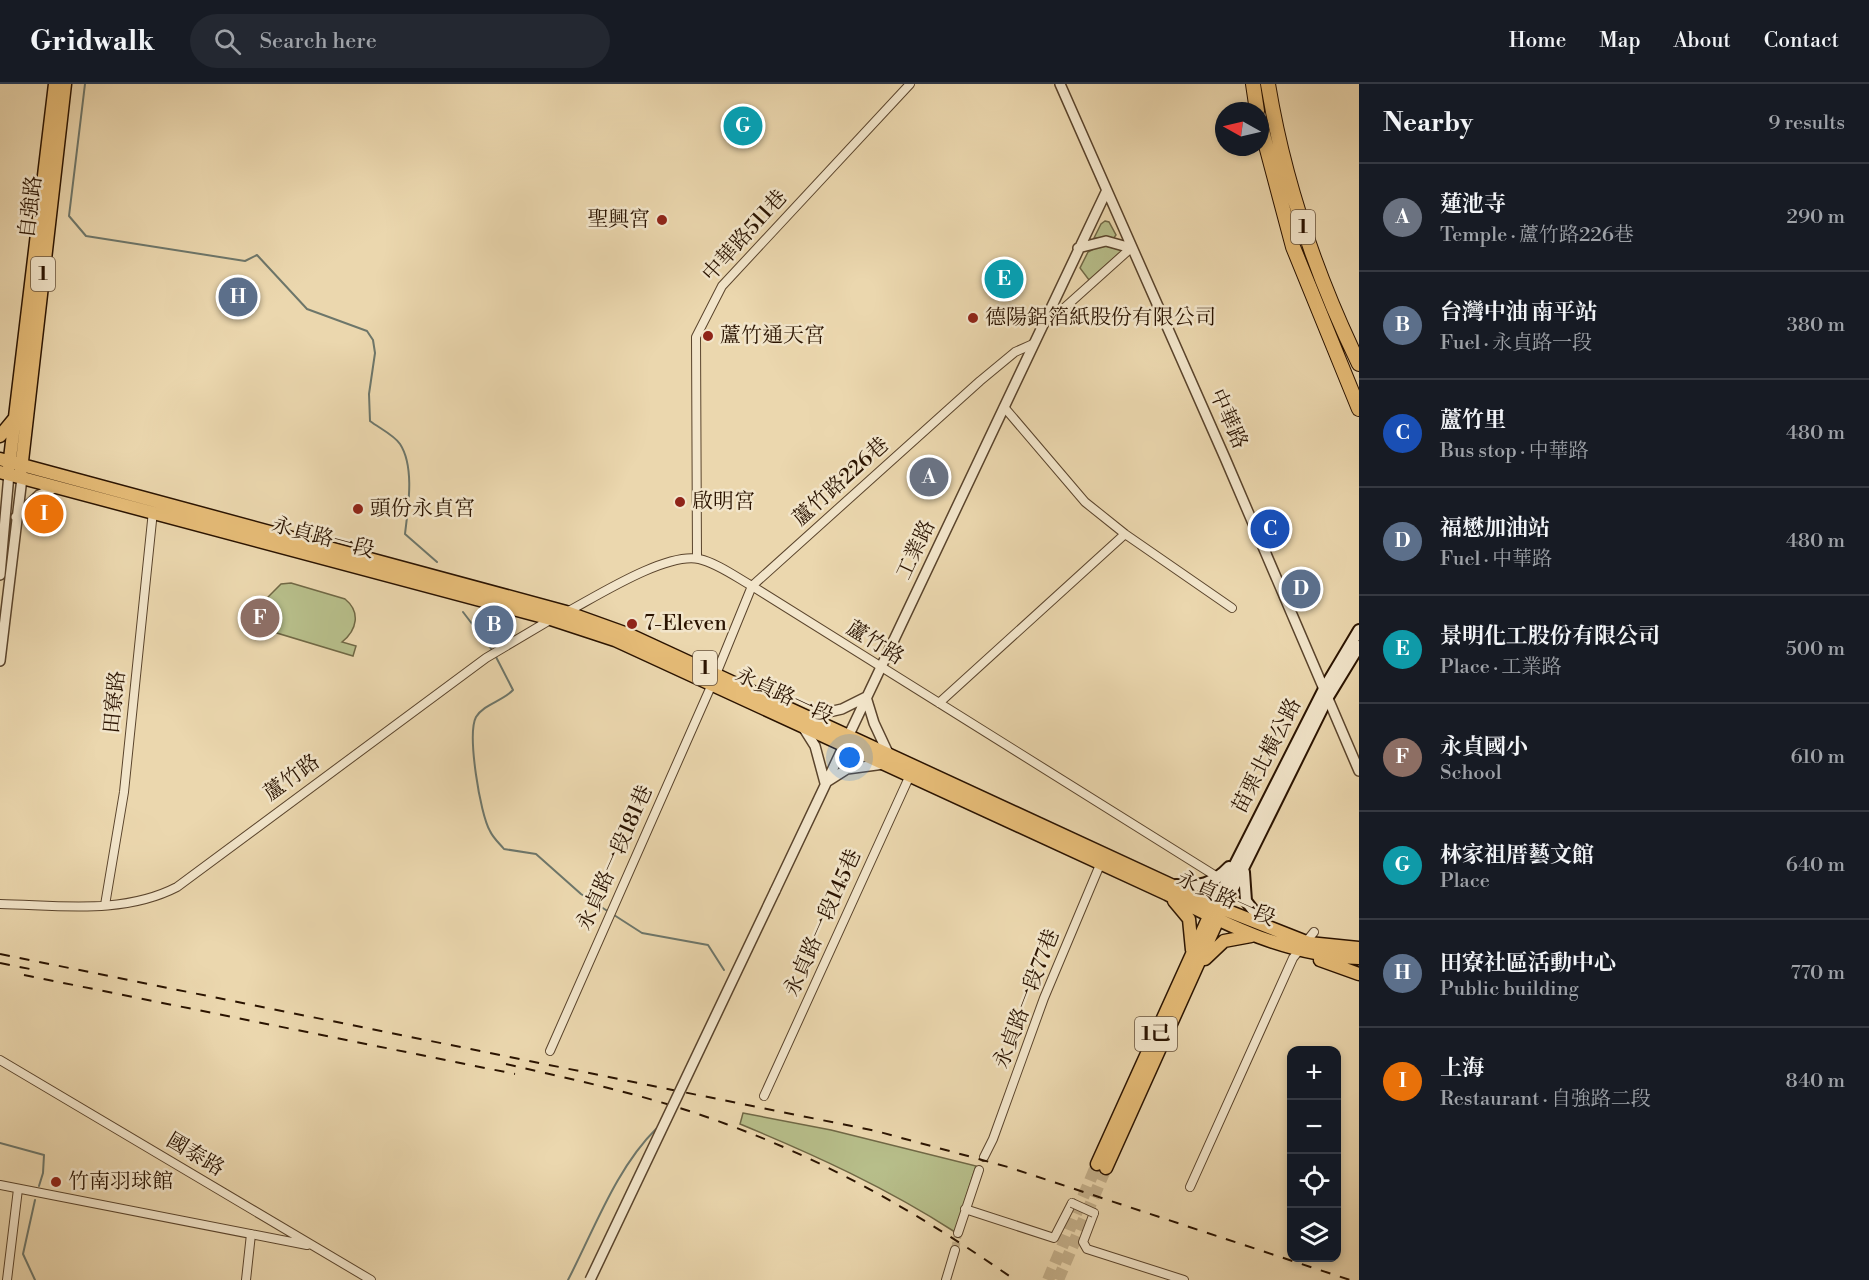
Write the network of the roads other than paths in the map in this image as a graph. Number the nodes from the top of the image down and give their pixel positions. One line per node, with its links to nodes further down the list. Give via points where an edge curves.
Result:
1 (56, 84): 17 (main road, 自強路 / 1)
2 (65, 84): 19 (main road, 自強路 / 1)
3 (910, 84): 29 (street, 中華路511巷, via 722,286 696,337)
4 (1060, 84): 9 (street, 中華路)
5 (1253, 84): 7 (highway)
6 (1268, 84): 14 (highway, 1, via 1296,206 1316,266)
7 (1256, 102)
8 (1269, 156): 16 (highway, 1, via 1293,247)
9 (1106, 192): 10 (street, 工業路); 11 (street, 中華路)
10 (1078, 248): 11 (street, via 1106,241); 12 (street, 工業路)
11 (1131, 248): 12 (street, via 1053,318); 40 (street, 中華路)
12 (1045, 317): 13 (street, 工業路)
13 (1032, 344): 15 (street, 工業路); 31 (street, 蘆竹路226巷, via 1014,352)
14 (1359, 363)
15 (1004, 407): 28 (street, via 1086,502); 38 (street, 工業路)
16 (1359, 409)
17 (16, 416): 18 (main road); 19 (main road, 自強路 / 1)
18 (2, 430): 19 (street)
19 (10, 461): 20 (main road, 自強路 / 1); 21 (main road, 自強路 / 1); 23 (main road, 永貞路一段 / 1)
20 (4, 473): 21 (main road, 永貞路一段 / 1); 26 (street)
21 (22, 478): 22 (main road, 永貞路一段 / 1); 25 (street)
22 (60, 486): 23 (main road, 永貞路一段 / 1); 25 (street, via 39,495)
23 (153, 506): 27 (main road, 永貞路一段 / 1); 54 (street, 田寮路, via 124,792)
24 (0, 507): 26 (street)
25 (16, 517): 37 (street)
26 (5, 521): 30 (street)
27 (253, 534): 33 (main road, 永貞路一段 / 1); 34 (main road, 永貞路一段 / 1)
28 (1125, 534): 32 (street); 42 (street)
29 (697, 558): 31 (street, 蘆竹路); 33 (street, via 646,570)
30 (0, 575)
31 (752, 586): 38 (street, 蘆竹路); 39 (street, 蘆竹路226巷)
32 (1232, 608)
33 (567, 612): 34 (street); 39 (main road, 永貞路一段 / 1, via 630,635)
34 (551, 619): 39 (main road, 永貞路一段 / 1); 54 (street, 蘆竹路, via 499,649 177,887 143,901)
35 (1359, 630): 40 (main road, 苗栗北橫公路)
36 (1359, 646): 40 (main road, 苗栗北橫公路)
37 (0, 661)
38 (881, 668): 41 (street, 工業路); 42 (street, 蘆竹路)
39 (714, 679): 43 (main road, 永貞路一段 / 1); 64 (street, 永貞路一段181巷)
40 (1326, 692): 47 (street, 中華路); 50 (main road, 苗栗北橫公路)
41 (866, 697): 43 (street); 44 (street, 工業路); 45 (street)
42 (939, 703): 51 (street, 蘆竹路)
43 (805, 721): 44 (main road, 永貞路一段 / 1); 48 (street)
44 (845, 740): 45 (main road, 永貞路一段 / 1); 48 (street, 工業路)
45 (887, 759): 46 (main road, 永貞路一段 / 1); 48 (street, via 847,769)
46 (912, 770): 49 (main road, 永貞路一段 / 1); 66 (street, 永貞路一段145巷)
47 (1359, 771)
48 (825, 783): 80 (street, 工業路, bridge)
49 (1103, 859): 52 (main road, 永貞路一段 / 1); 67 (street, 永貞路一段77巷, via 1044,998)
50 (1240, 863): 51 (main road); 55 (main road, 苗栗北橫公路); 56 (main road, via 1246,901)
51 (1219, 878): 52 (main road, via 1202,886)
52 (1169, 889): 55 (main road, 永貞路一段 / 1); 60 (main road, via 1189,919)
53 (0, 904): 54 (street, 蘆竹路)
54 (105, 905)
55 (1216, 912): 56 (main road, 永貞路一段 / 1); 60 (main road, 1己); 63 (main road, 1己)
56 (1264, 932): 58 (main road, 永貞路一段 / 1); 63 (main road, via 1224,941 1210,952)
57 (1314, 932): 58 (street)
58 (1302, 947): 59 (main road, 永貞路一段 / 1); 61 (main road, 永貞路一段 / 1); 62 (main road); 70 (street, via 1293,958)
59 (1359, 948)
60 (1192, 952): 63 (main road, 1己, via 1101,1166)
61 (1359, 958)
62 (1359, 974)
63 (1192, 978)
64 (550, 1051)
65 (0, 1060): 75 (street, 國泰路)
66 (764, 1096)
67 (984, 1157)
68 (979, 1170): 72 (street)
69 (0, 1185): 71 (street)
70 (1190, 1186)
71 (18, 1189): 74 (street); 77 (street)
72 (965, 1209): 73 (street); 82 (street, bridge, via 1054,1238 1072,1203 1094,1213 1083,1242 1087,1250)
73 (958, 1233)
74 (251, 1234): 75 (street); 78 (street)
75 (312, 1246): 79 (street, 國泰路)
76 (955, 1250): 81 (street)
77 (7, 1280)
78 (246, 1280)
79 (371, 1280)
80 (590, 1280)
81 (946, 1280)
82 (1184, 1280)

